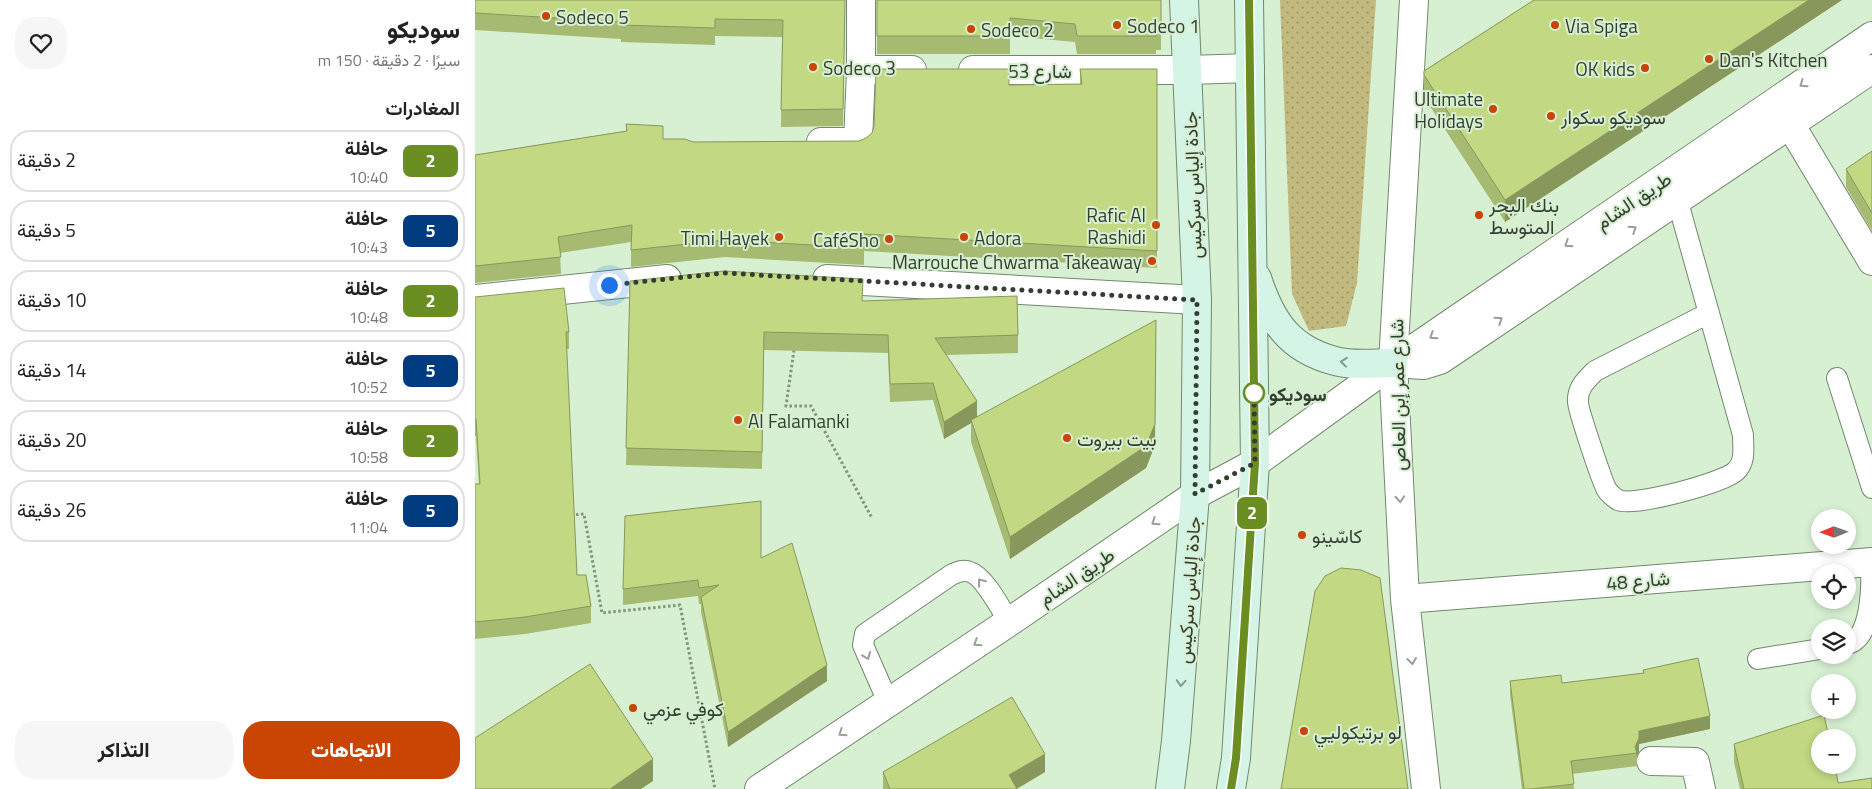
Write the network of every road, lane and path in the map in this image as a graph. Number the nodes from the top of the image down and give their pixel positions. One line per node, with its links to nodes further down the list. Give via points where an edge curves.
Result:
1 (861, 0): 8 (street)
2 (1184, 0): 9 (main road, جادة إلياس سركيس)
3 (1249, 0): 6 (main road)
4 (1414, 0): 21 (street, شارع عمر إبن العاص)
5 (1872, 36): 10 (street, طريق الشام, one-way to 10)
6 (1249, 68): 9 (street, شارع 53); 14 (main road)
7 (1872, 69): 10 (street, طريق الشام)
8 (861, 70): 9 (street, شارع 53); 11 (street, via 858,142)
9 (1188, 70): 18 (main road, جادة إلياس سركيس)
10 (1783, 113): 12 (street, طريق الشام); 13 (street); 21 (street, طريق الشام, one-way to 21)
11 (800, 142)
12 (1677, 199): 19 (lane); 21 (street, طريق الشام, one-way to 12, via 1424,365 1440,360)
13 (1872, 261)
14 (1252, 262): 21 (main road, one-way to 14, via 1335,361 1312,353 1288,338 1262,293); 23 (main road)
15 (695, 276): 17 (street)
16 (800, 277): 18 (street)
17 (475, 299)
18 (1197, 300): 25 (main road, جادة إلياس سركيس)
19 (1709, 313): 19 (lane, via 1743,435 1743,460 1735,472 1714,483 1639,502 1619,500 1606,489 1599,470 1577,403 1581,385 1595,370)
20 (794, 350): 27 (path, via 786,406 811,406)
21 (1393, 363): 23 (street, طريق الشام); 29 (street, شارع عمر إبن العاص, one-way to 29)
22 (1837, 378): 24 (lane)
23 (1255, 463): 25 (street, طريق الشام); 39 (main road, via 1236,758)
24 (1872, 488)
25 (1195, 494): 30 (street, طريق الشام, one-way to 30); 38 (main road, جادة إلياس سركيس, one-way to 38)
26 (564, 515): 36 (path, via 584,514 602,613 680,605)
27 (872, 518)
28 (1872, 562): 29 (street, شارع 48); 31 (lane, via 1872,610 1868,629)
29 (1405, 599): 40 (street, شارع عمر إبن العاص, one-way to 40)
30 (1009, 622): 34 (street, طريق الشام, one-way to 34); 34 (lane, one-way to 34, via 979,577 960,571 951,575 865,634 863,645)
31 (1856, 640)
32 (1811, 650): 33 (lane)
33 (1758, 659)
34 (888, 702): 37 (street, طريق الشام, one-way to 37)
35 (1651, 761): 41 (street, via 1695,762)
36 (715, 789)
37 (759, 789)
38 (1170, 789)
39 (1231, 789)
40 (1426, 789)
41 (1701, 789)

